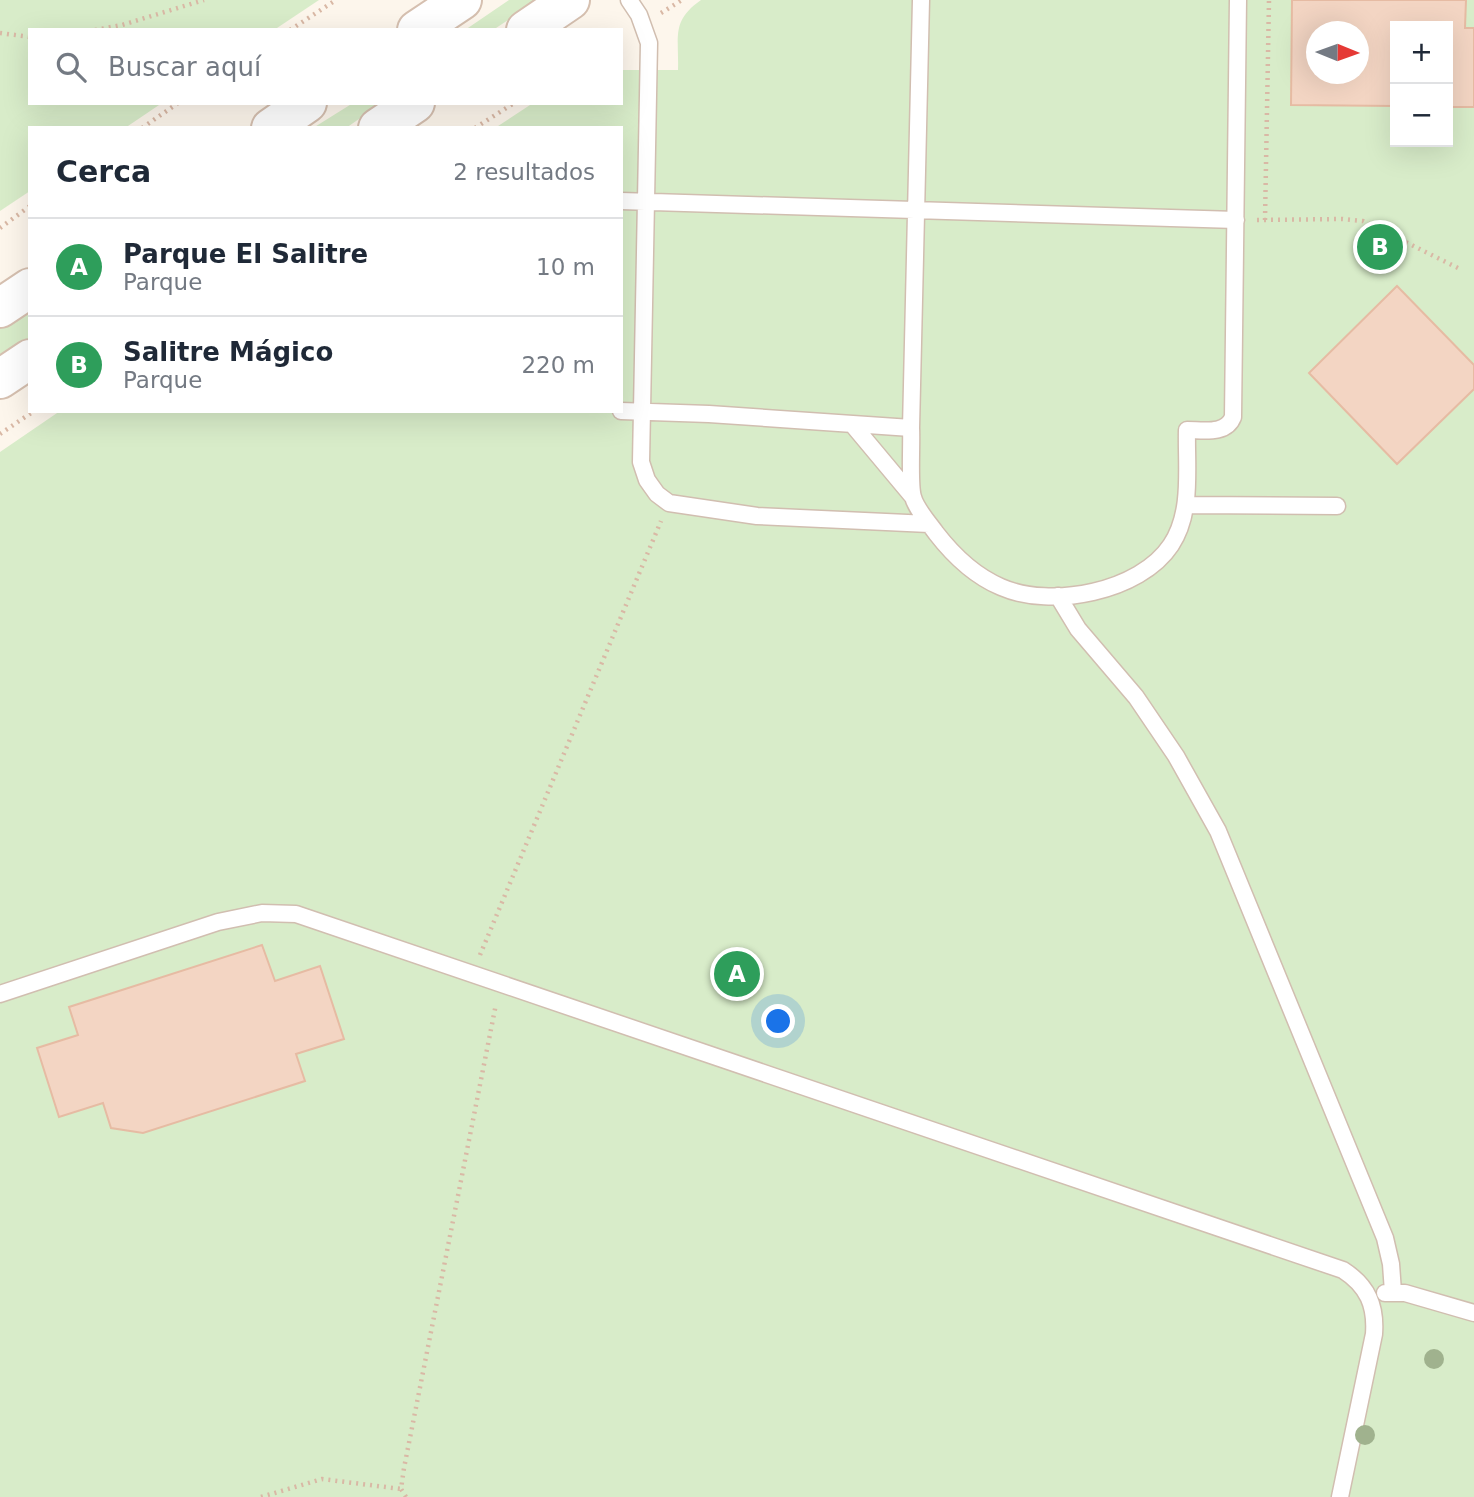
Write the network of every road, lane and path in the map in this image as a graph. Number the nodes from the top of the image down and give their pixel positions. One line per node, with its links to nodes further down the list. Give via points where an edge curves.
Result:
1 (204, 0): 9 (path)
2 (336, 0): 10 (path)
3 (462, 0): 11 (main road)
4 (570, 0): 12 (main road)
5 (629, 0): 24 (lane, via 649,43)
6 (921, 0): 26 (lane)
7 (1238, 0): 27 (lane)
8 (1269, 0): 28 (path)
9 (105, 28)
10 (293, 28)
11 (420, 28)
12 (529, 28)
13 (0, 33): 14 (path)
14 (28, 37)
15 (175, 105): 19 (path)
16 (304, 105): 20 (main road)
17 (412, 105): 21 (main road)
18 (511, 105): 22 (path)
19 (145, 126)
20 (274, 126)
21 (381, 126)
22 (478, 126)
23 (623, 201): 24 (lane)
24 (647, 202): 26 (lane); 36 (lane)
25 (28, 207): 29 (path)
26 (915, 212): 27 (lane); 39 (lane)
27 (1236, 220): 28 (path); 43 (lane, via 1233,417 1223,428 1187,430)
28 (1265, 220): 30 (path, via 1363,221)
29 (0, 228)
30 (1462, 270)
31 (28, 289): 32 (main road)
32 (0, 308)
33 (28, 360): 34 (main road)
34 (0, 379)
35 (623, 411): 36 (lane)
36 (640, 411): 38 (lane); 42 (lane, via 641,463 647,480)
37 (31, 413): 40 (path)
38 (852, 424): 39 (lane); 41 (lane)
39 (911, 428): 41 (lane)
40 (0, 434)
41 (913, 497): 45 (lane)
42 (668, 503): 45 (lane, via 757,516); 47 (path)
43 (1186, 505): 44 (lane); 46 (lane, via 1171,545 1149,568 1125,583)
44 (1337, 506)
45 (929, 524): 46 (lane, via 948,549 1002,588)
46 (1058, 596): 50 (lane, via 1077,629 1136,697 1218,831 1385,1238)
47 (473, 972): 48 (lane); 49 (lane, via 296,914 262,913 175,935)
48 (500, 983): 51 (lane, via 1343,1270 1356,1278); 53 (path)
49 (0, 994)
50 (1393, 1292): 51 (lane); 52 (lane)
51 (1370, 1297): 56 (lane, via 1374,1334)
52 (1474, 1313)
53 (401, 1489): 54 (path, via 322,1479); 55 (path)
54 (261, 1497)
55 (406, 1497)
56 (1340, 1497)

